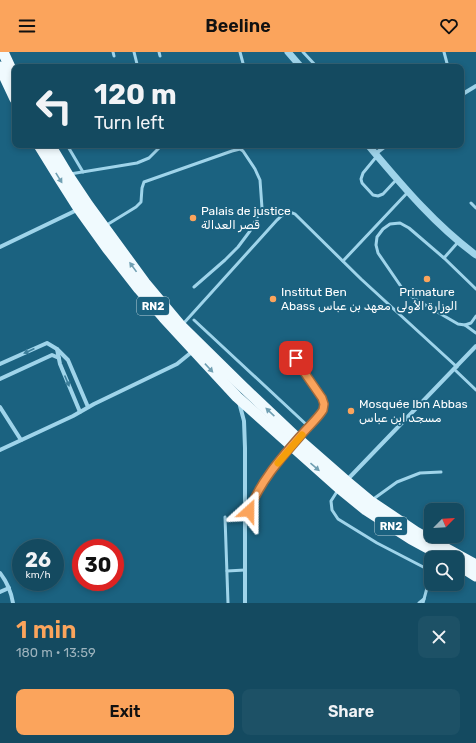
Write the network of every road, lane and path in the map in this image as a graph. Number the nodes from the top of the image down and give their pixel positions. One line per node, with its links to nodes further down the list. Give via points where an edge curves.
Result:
1 (3, 52): 14 (highway)
2 (113, 52): 8 (lane)
3 (134, 52): 9 (lane)
4 (240, 52): 10 (lane)
5 (288, 52): 11 (street)
6 (303, 52): 12 (lane)
7 (444, 52): 13 (lane)
8 (114, 56)
9 (137, 64)
10 (243, 64)
11 (298, 64)
12 (314, 64)
13 (447, 64)
14 (6, 75): 16 (highway)
15 (476, 86): 17 (street)
16 (12, 91)
17 (464, 93)
18 (41, 148): 31 (highway, RN2, one-way to 31)
19 (52, 148): 26 (highway, RN2)
20 (69, 148): 25 (lane)
21 (159, 148): 25 (lane, via 149,158 137,163)
22 (370, 148): 24 (street)
23 (384, 148): 24 (street)
24 (376, 155): 27 (street); 27 (lane, via 363,173 362,183 373,195 378,196)
25 (83, 172): 26 (lane)
26 (68, 175): 32 (highway, RN2)
27 (397, 179): 28 (street)
28 (408, 192): 33 (street); 37 (lane)
29 (472, 203): 30 (lane)
30 (476, 208)
31 (79, 209): 34 (street); 43 (highway, RN2, via 134,283)
32 (104, 227): 38 (lane, via 141,202 144,182 240,149 260,180 262,208 238,247); 43 (highway, RN2, one-way to 32)
33 (459, 241): 35 (street); 36 (lane)
34 (0, 247)
35 (476, 255)
36 (444, 258): 39 (lane); 42 (lane, via 400,223 390,224 377,237 378,253 402,288 415,300 458,324)
37 (343, 262): 43 (lane, via 294,214 286,212); 51 (lane)
38 (194, 287)
39 (476, 289)
40 (476, 316): 42 (lane)
41 (194, 320): 59 (lane)
42 (465, 325): 44 (lane)
43 (178, 328): 46 (highway, RN2)
44 (476, 333)
45 (476, 346): 51 (street)
46 (197, 348): 53 (highway, RN2); 55 (highway, RN2, one-way to 55); 57 (street, via 177,364)
47 (57, 349): 49 (street); 50 (street, one-way to 50, via 46,343); 57 (street, via 68,360)
48 (293, 350): 59 (lane, via 324,404 323,410)
49 (59, 358): 52 (street, via 52,355); 58 (street, one-way to 58)
50 (0, 364)
51 (455, 368): 54 (lane); 64 (street)
52 (0, 379)
53 (241, 386): 55 (street); 61 (highway, RN2, one-way to 53)
54 (476, 390)
55 (237, 397): 61 (highway, RN2); 67 (street, via 245,432)
56 (0, 407): 60 (street)
57 (88, 407): 58 (street)
58 (80, 412): 60 (street)
59 (309, 426): 61 (lane)
60 (21, 440): 62 (street)
61 (295, 443): 64 (highway, RN2); 67 (street, via 258,491)
62 (0, 450)
63 (441, 472): 65 (lane, via 420,473 397,482)
64 (342, 484): 65 (highway, RN2); 68 (highway, RN2, via 366,510); 71 (lane, via 331,501 332,510 338,519)
65 (370, 501): 69 (highway, RN2, via 416,532)
66 (225, 517): 74 (lane)
67 (246, 520): 73 (street)
68 (435, 551)
69 (437, 551)
70 (464, 567): 76 (highway, RN2)
71 (424, 568)
72 (464, 568): 76 (highway, RN2)
73 (245, 570): 74 (lane); 83 (street)
74 (227, 571): 82 (lane)
75 (0, 573): 77 (street)
76 (475, 573)
77 (9, 588): 79 (street); 81 (street)
78 (426, 591): 80 (lane)
79 (0, 592)
80 (424, 599): 84 (lane); 85 (lane)
81 (13, 603)
82 (228, 603)
83 (245, 603)
84 (419, 603)
85 (423, 603)

